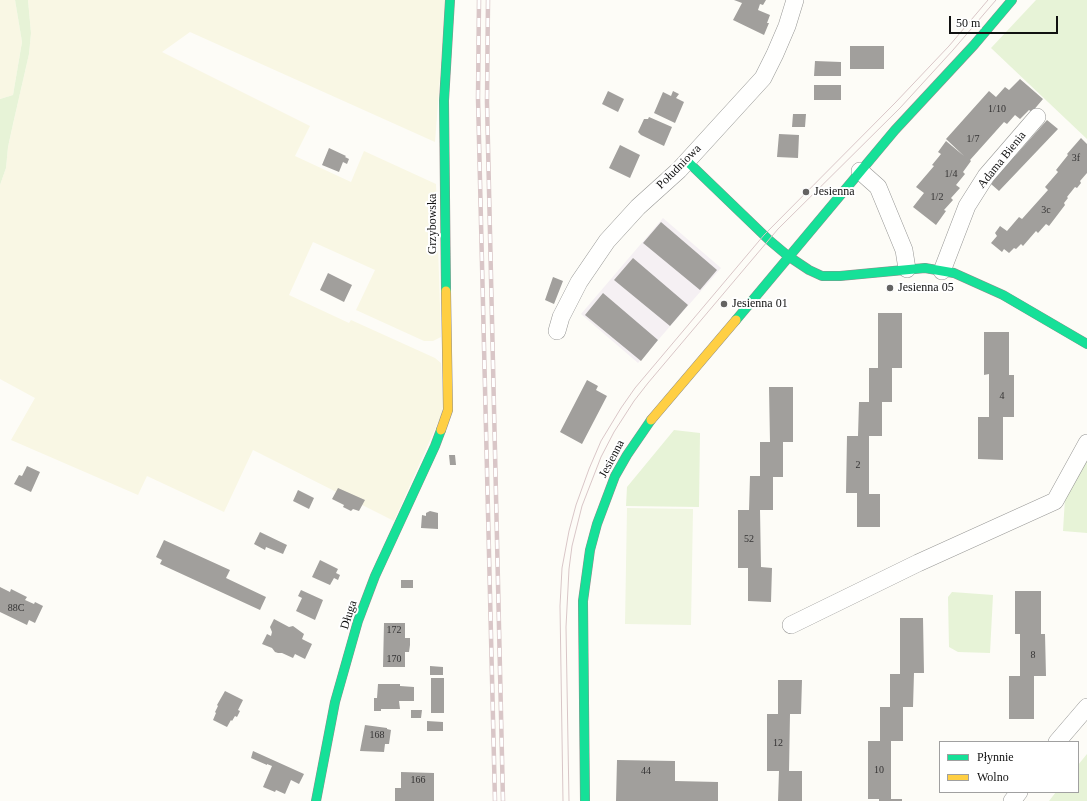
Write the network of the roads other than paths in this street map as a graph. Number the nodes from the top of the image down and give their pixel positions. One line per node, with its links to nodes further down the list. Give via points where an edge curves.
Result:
1 (450, 0): 13 (street, Grzybowska, via 444,101 449,399)
2 (794, 0): 5 (street, Południowa, via 787,26 763,78)
3 (1012, 0): 6 (street, Jesienna)
4 (1037, 117): 9 (street, Adama Bienia, via 986,176 967,206)
5 (687, 161): 7 (street); 10 (street, Południowa, via 638,207 607,241 579,282 561,316)
6 (860, 171): 7 (street, Jesienna); 8 (street, via 878,187 904,250)
7 (788, 256): 8 (street, via 822,276); 19 (street, Jesienna, via 643,430 627,455 604,502 590,550 583,601)
8 (907, 269): 9 (street, via 925,268)
9 (942, 271): 11 (street, via 954,273 1003,295)
10 (557, 331)
11 (1087, 344)
12 (1087, 443): 14 (street, via 1054,501)
13 (436, 446): 18 (street, Długa, via 375,576 358,621 335,702)
14 (792, 625)
15 (1087, 707): 16 (street)
16 (1058, 741)
17 (1018, 793): 20 (street)
18 (316, 801)
19 (585, 801)
20 (1012, 801)

